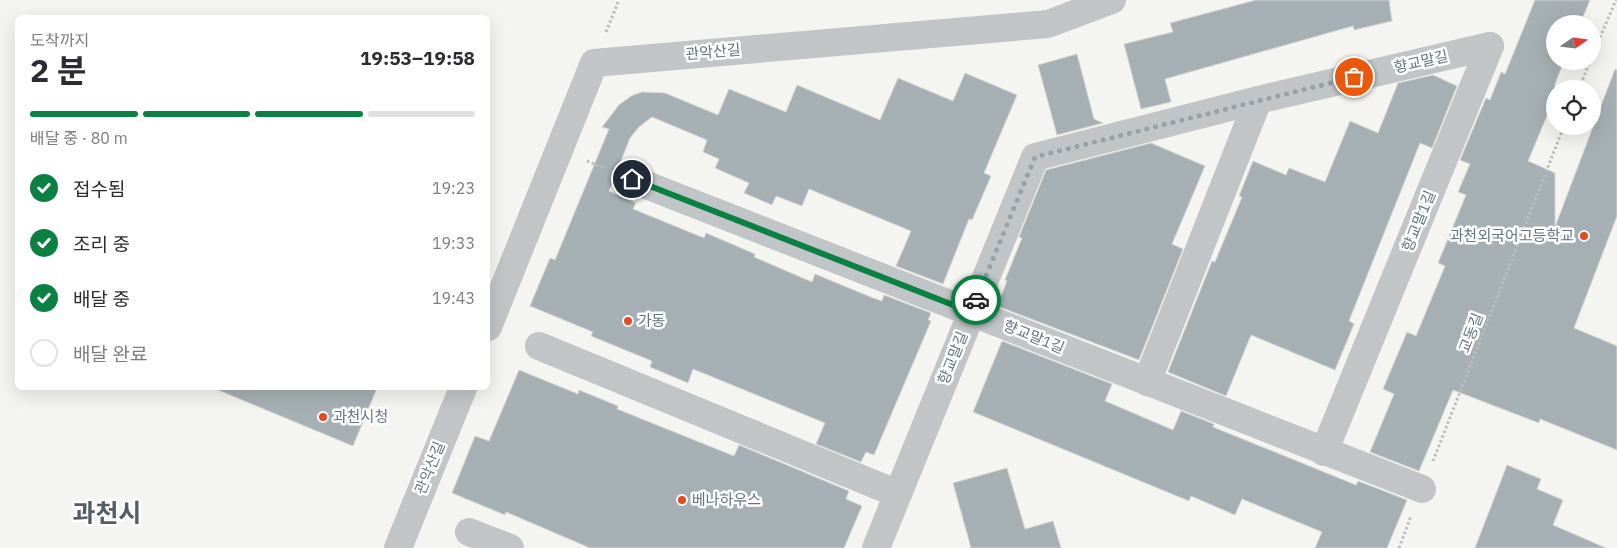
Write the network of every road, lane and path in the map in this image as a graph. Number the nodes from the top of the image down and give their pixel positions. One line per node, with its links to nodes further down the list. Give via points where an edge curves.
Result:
1 (1112, 0): 7 (street, 관악산길, via 1048,24 594,64)
2 (1616, 0): 3 (path)
3 (1601, 35)
4 (1490, 46): 5 (street, 향교말길); 14 (street, 향교말1길)
5 (1258, 100): 9 (street, 향교말길, via 1035,157); 12 (street)
6 (1560, 135): 15 (path, 교동길)
7 (559, 150): 8 (path); 10 (street, 관악산길)
8 (632, 179): 9 (street, 향교말1길)
9 (971, 312): 12 (street, 향교말1길); 16 (street, 향교말길)
10 (490, 322)
11 (539, 346): 16 (street)
12 (1147, 382): 14 (street, 향교말1길)
13 (462, 390): 18 (street, 관악산길)
14 (1324, 452): 15 (street, 향교말1길)
15 (1422, 489): 21 (path, 교동길)
16 (898, 494): 20 (street, 향교말길)
17 (469, 532): 19 (street)
18 (398, 548)
19 (510, 548)
20 (876, 548)
21 (1399, 548)

